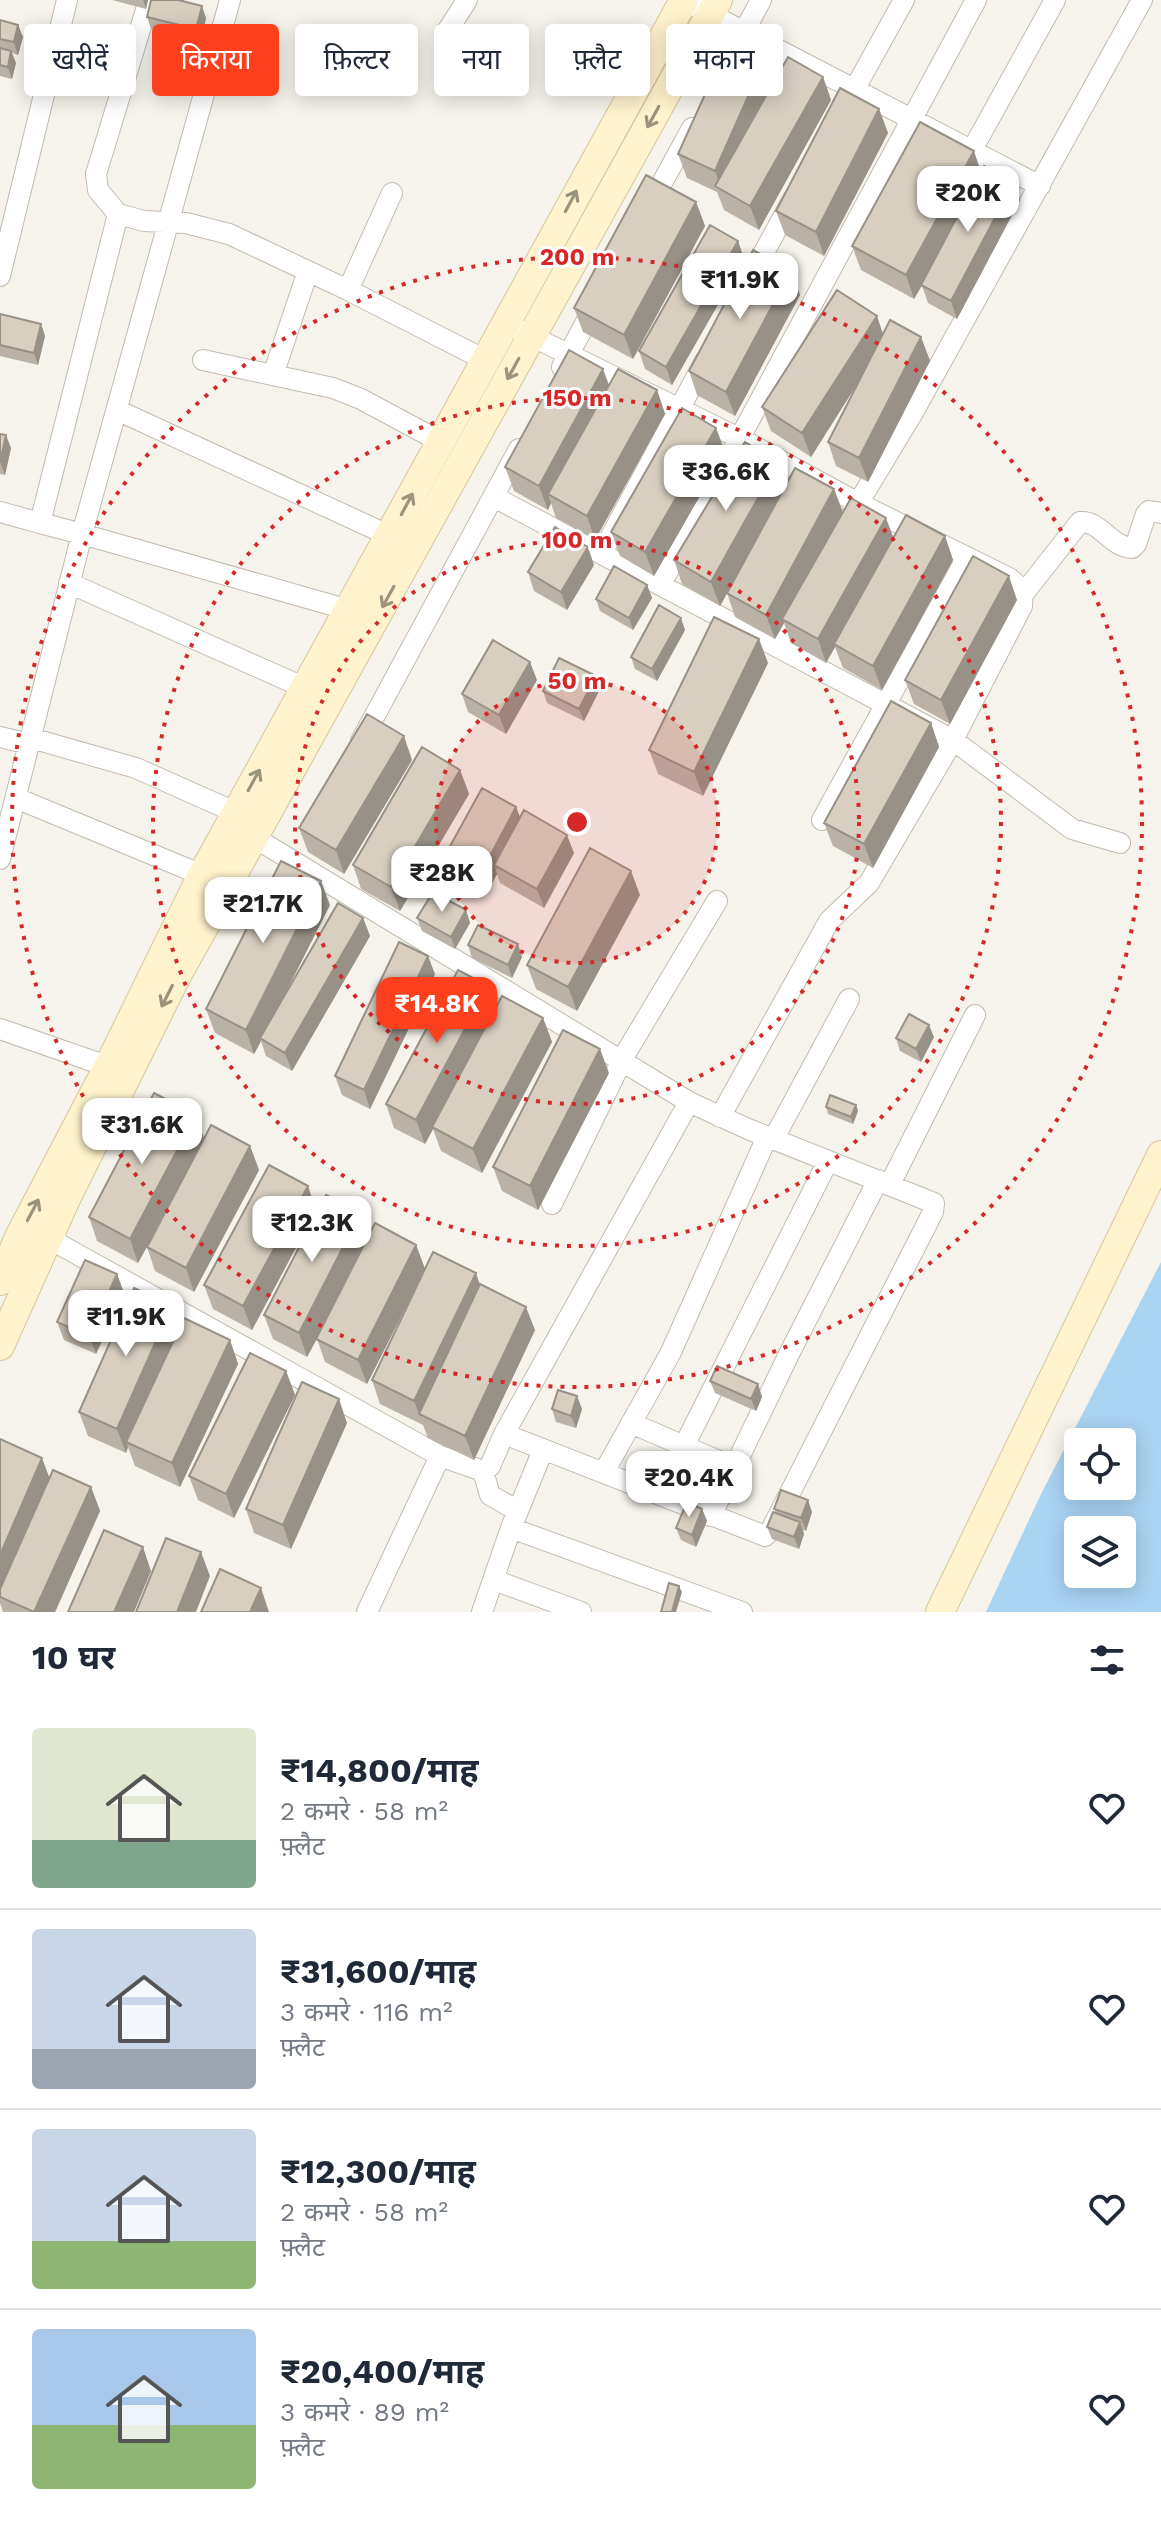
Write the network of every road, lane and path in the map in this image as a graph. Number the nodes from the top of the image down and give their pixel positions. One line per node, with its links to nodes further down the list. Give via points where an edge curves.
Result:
1 (67, 0): 28 (street)
2 (149, 0): 24 (street, via 96,174 98,190)
3 (230, 0): 25 (street)
4 (467, 0): 12 (street)
5 (683, 0): 11 (street); 32 (street, one-way to 5)
6 (761, 0): 14 (street)
7 (904, 0): 16 (street)
8 (976, 0): 18 (street)
9 (1055, 0): 20 (street)
10 (1142, 0): 22 (street)
11 (714, 7): 13 (street); 33 (street, one-way to 33)
12 (452, 24)
13 (734, 24)
14 (748, 24)
15 (783, 52): 16 (street)
16 (854, 89): 18 (street); 19 (street)
17 (699, 115): 26 (street)
18 (912, 119): 20 (street); 43 (street)
19 (832, 130)
20 (972, 150): 22 (street)
21 (801, 185): 31 (street)
22 (1040, 186): 46 (street)
23 (392, 193): 30 (street)
24 (118, 214): 25 (street); 49 (street)
25 (167, 221): 27 (street, via 229,234); 41 (street)
26 (640, 223)
27 (308, 271): 30 (street); 38 (street)
28 (0, 276)
29 (604, 289): 35 (street)
30 (348, 290): 37 (street)
31 (743, 291)
32 (505, 323): 33 (street); 37 (street)
33 (530, 337): 35 (street); 70 (street, one-way to 70)
34 (715, 343): 40 (street)
35 (567, 356): 39 (street); 40 (street)
36 (203, 360): 38 (street)
37 (485, 360): 44 (street)
38 (273, 375): 44 (street, via 349,394)
39 (553, 384)
40 (679, 408): 43 (street); 53 (street)
41 (117, 410): 51 (street); 52 (street)
42 (531, 426): 45 (street)
43 (739, 438): 46 (street); 56 (street)
44 (441, 442): 52 (street, one-way to 44)
45 (494, 497): 53 (street); 66 (street)
46 (858, 503): 50 (street); 54 (street)
47 (0, 512): 49 (street)
48 (1161, 513): 57 (street, via 1146,514 1132,548 1116,545 1092,523 1080,522)
49 (40, 523): 51 (street)
50 (843, 529)
51 (82, 534): 55 (street); 59 (street)
52 (390, 536): 59 (street)
53 (602, 553): 56 (street)
54 (967, 557): 57 (street, via 1009,578); 62 (street)
55 (69, 583): 61 (street); 65 (street)
56 (661, 584): 60 (street)
57 (1024, 593): 64 (street)
58 (807, 594): 60 (street)
59 (349, 610): 61 (street)
60 (778, 645): 62 (street)
61 (305, 688): 68 (street, one-way to 61)
62 (885, 703): 64 (street); 69 (street)
63 (0, 737): 65 (street)
64 (953, 740): 71 (street, via 1072,829); 81 (street, via 869,883 829,921)
65 (30, 741): 67 (street); 68 (street, via 136,768)
66 (354, 754)
67 (16, 798): 72 (street); 73 (street)
68 (237, 813): 73 (street)
69 (822, 820)
70 (255, 838): 78 (street, via 298,857); 79 (street, one-way to 79)
71 (1120, 843)
72 (0, 859)
73 (202, 875): 79 (street)
74 (717, 901): 78 (street)
75 (849, 999): 82 (street)
76 (975, 1015): 85 (street)
77 (0, 1029): 79 (street)
78 (621, 1061): 80 (street); 86 (street)
79 (119, 1070): 87 (street); 88 (street, one-way to 79, via 19,1237)
80 (689, 1102): 81 (street); 91 (street)
81 (720, 1117): 82 (street)
82 (770, 1139): 84 (street); 90 (street, via 671,1352)
83 (1161, 1155): 105 (street)
84 (828, 1161): 85 (street); 92 (street)
85 (884, 1182): 95 (street); 98 (street, via 935,1206 769,1533 764,1536)
86 (552, 1204)
87 (48, 1238): 89 (street); 94 (street)
88 (0, 1281)
89 (0, 1346)
90 (631, 1423): 92 (street); 97 (street)
91 (504, 1434): 93 (street); 96 (street)
92 (684, 1446): 95 (street)
93 (543, 1450): 97 (street); 99 (street)
94 (440, 1456): 96 (street); 101 (street)
95 (735, 1468): 98 (street)
96 (483, 1471): 99 (street, via 490,1495)
97 (604, 1472): 98 (street)
98 (711, 1516)
99 (515, 1519): 100 (street); 104 (street)
100 (494, 1580): 102 (street); 103 (street)
101 (367, 1612)
102 (482, 1612)
103 (581, 1612)
104 (742, 1612)
105 (940, 1612)

